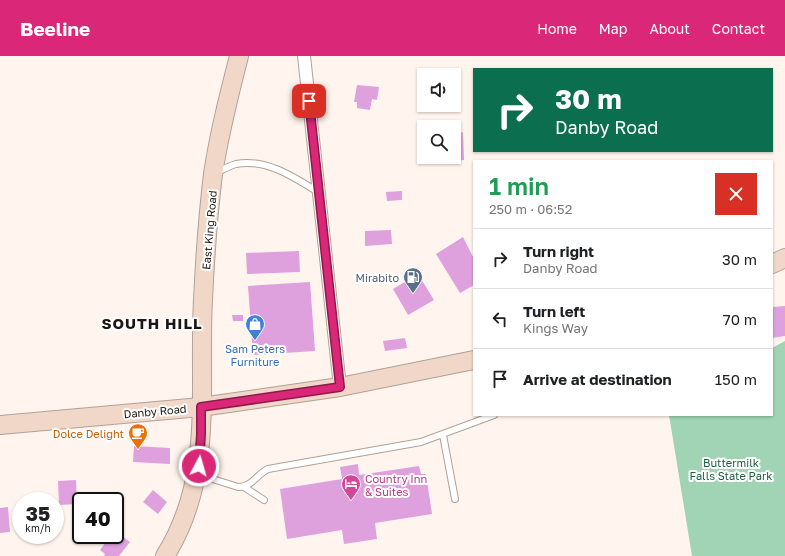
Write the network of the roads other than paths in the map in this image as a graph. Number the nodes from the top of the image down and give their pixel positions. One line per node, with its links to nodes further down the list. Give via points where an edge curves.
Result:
1 (239, 56): 3 (street, East King Road)
2 (304, 56): 4 (street)
3 (213, 173): 4 (lane, via 236,164 263,165 292,176); 9 (street, East King Road, via 203,300)
4 (318, 192): 8 (street)
5 (785, 258): 6 (street)
6 (773, 264)
7 (473, 360): 8 (street, Danby Road)
8 (340, 387): 9 (street, Danby Road)
9 (201, 407): 11 (street, Danby Road); 13 (street, East King Road)
10 (491, 416): 12 (lane)
11 (1, 424)
12 (443, 435): 14 (lane, via 421,442 268,469); 15 (lane)
13 (198, 474): 14 (lane); 17 (street, East King Road, via 186,512)
14 (244, 487): 16 (lane)
15 (455, 499)
16 (264, 500)
17 (165, 556)

